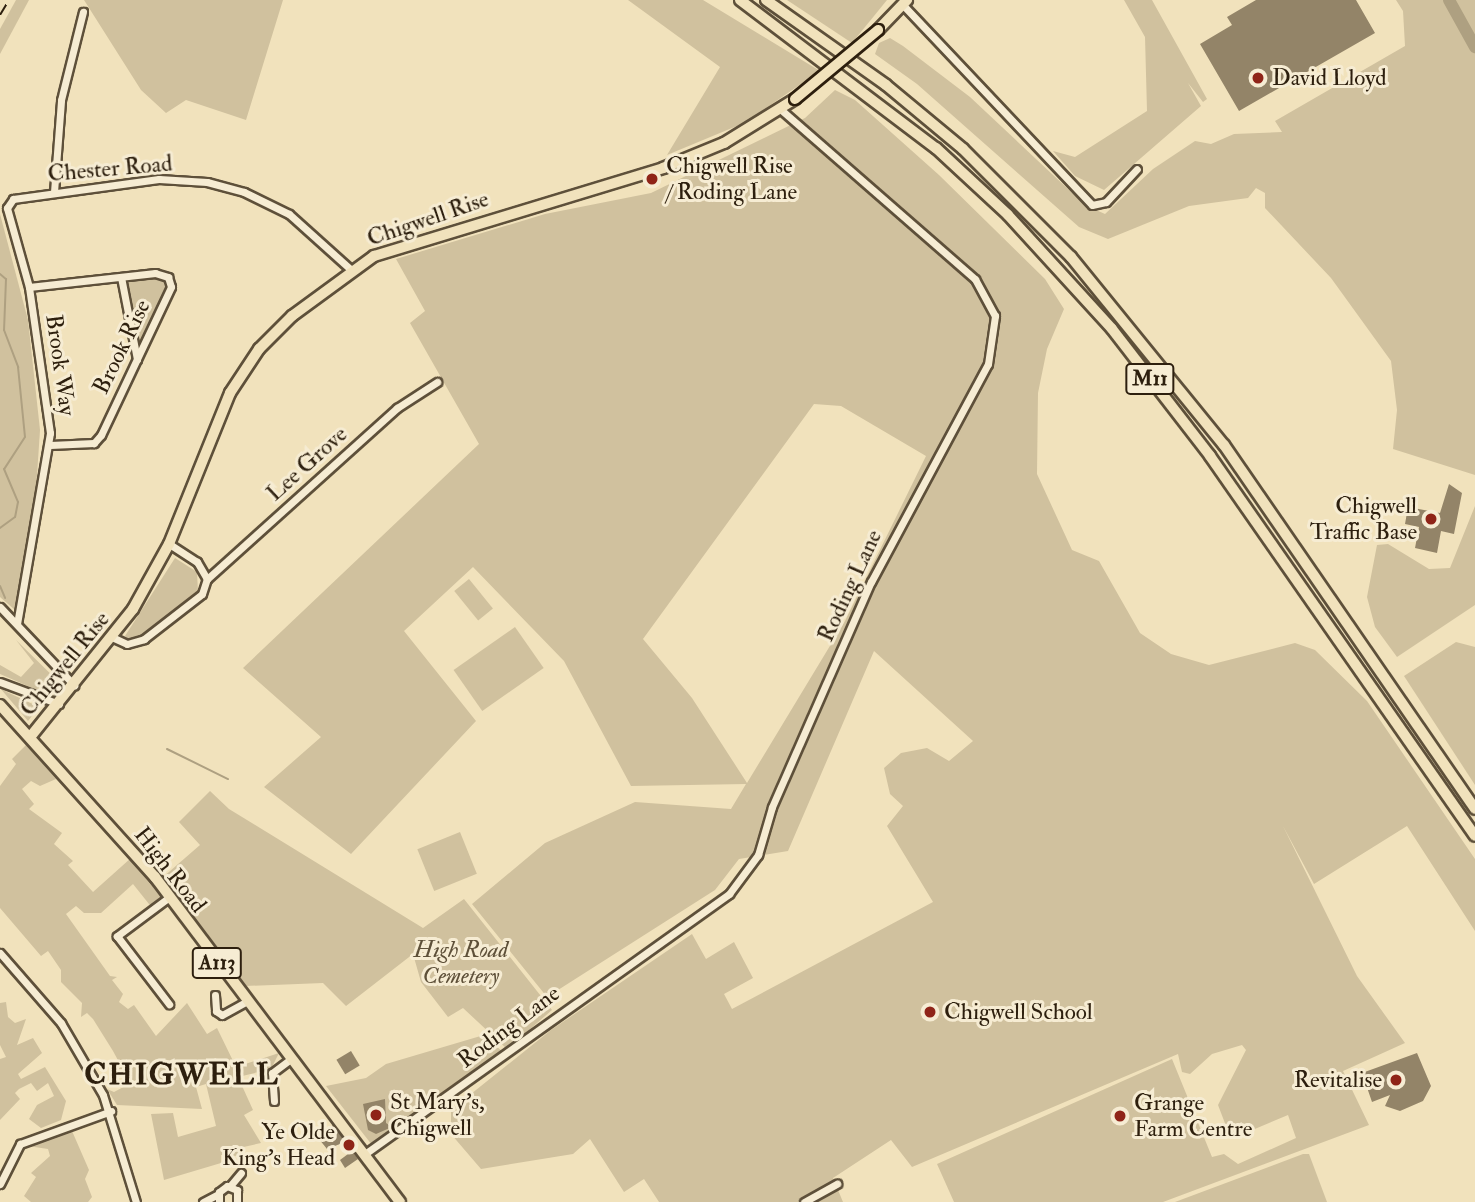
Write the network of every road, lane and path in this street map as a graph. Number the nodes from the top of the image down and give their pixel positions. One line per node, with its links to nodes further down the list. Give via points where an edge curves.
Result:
1 (740, 0): 26 (highway, M11, via 936,148 1008,215 1112,329 1210,456)
2 (766, 0): 25 (highway, M11, via 886,85 963,149 1098,288 1224,445)
3 (905, 3): 5 (main road, bridge); 6 (street, via 1092,205 1106,202)
4 (83, 12): 7 (street, via 61,100)
5 (780, 109): 9 (main road, Chigwell Rise, via 724,144 663,168 402,244); 35 (street, Roding Lane, via 975,279 995,316 988,364 872,582 772,807 758,855 729,894)
6 (1137, 169)
7 (54, 192): 8 (street, Chester Road); 9 (street, Chester Road, via 159,179 207,182 244,192 289,214)
8 (13, 199): 11 (street, Brook Way, via 7,208)
9 (350, 269): 15 (main road, Chigwell Rise, via 259,349 230,393)
10 (121, 277): 11 (street, Brook Rise); 12 (street, via 130,344); 12 (street, Brook Rise, via 155,273 168,277 171,287)
11 (29, 287): 14 (street, Brook Way)
12 (137, 359): 14 (street, Brook Rise, via 94,443)
13 (437, 382): 16 (street, Lee Grove, via 397,408)
14 (50, 445): 18 (street, Brook Way)
15 (169, 544): 16 (street, via 197,562); 19 (main road, Chigwell Rise)
16 (206, 579): 19 (street, Lee Grove, via 202,594 144,639 127,644)
17 (0, 607): 18 (street)
18 (17, 624): 21 (street)
19 (114, 638): 21 (main road, Chigwell Rise)
20 (0, 682): 22 (street)
21 (74, 686): 22 (main road, Chigwell Rise)
22 (59, 704): 24 (main road, Chigwell Rise)
23 (0, 705): 24 (main road, High Road / A113)
24 (31, 736): 27 (main road, High Road / A113)
25 (1475, 809)
26 (1475, 836)
27 (168, 898): 30 (main road, High Road / A113); 31 (street, via 117,936)
28 (0, 953): 34 (street, via 61,1023)
29 (215, 995): 30 (street, via 216,1011 222,1016)
30 (247, 1001): 32 (main road, High Road / A113)
31 (169, 1004)
32 (292, 1058): 33 (street, via 272,1073); 35 (main road, High Road / A113)
33 (274, 1101)
34 (111, 1111): 37 (street, via 20,1144); 41 (street)
35 (366, 1153): 44 (main road, High Road / A113)
36 (241, 1173): 39 (street)
37 (0, 1184)
38 (837, 1184): 45 (street)
39 (230, 1186): 40 (street); 43 (street, via 238,1194)
40 (218, 1198): 42 (street)
41 (136, 1202)
42 (203, 1202)
43 (237, 1202)
44 (400, 1202)
45 (804, 1202)

